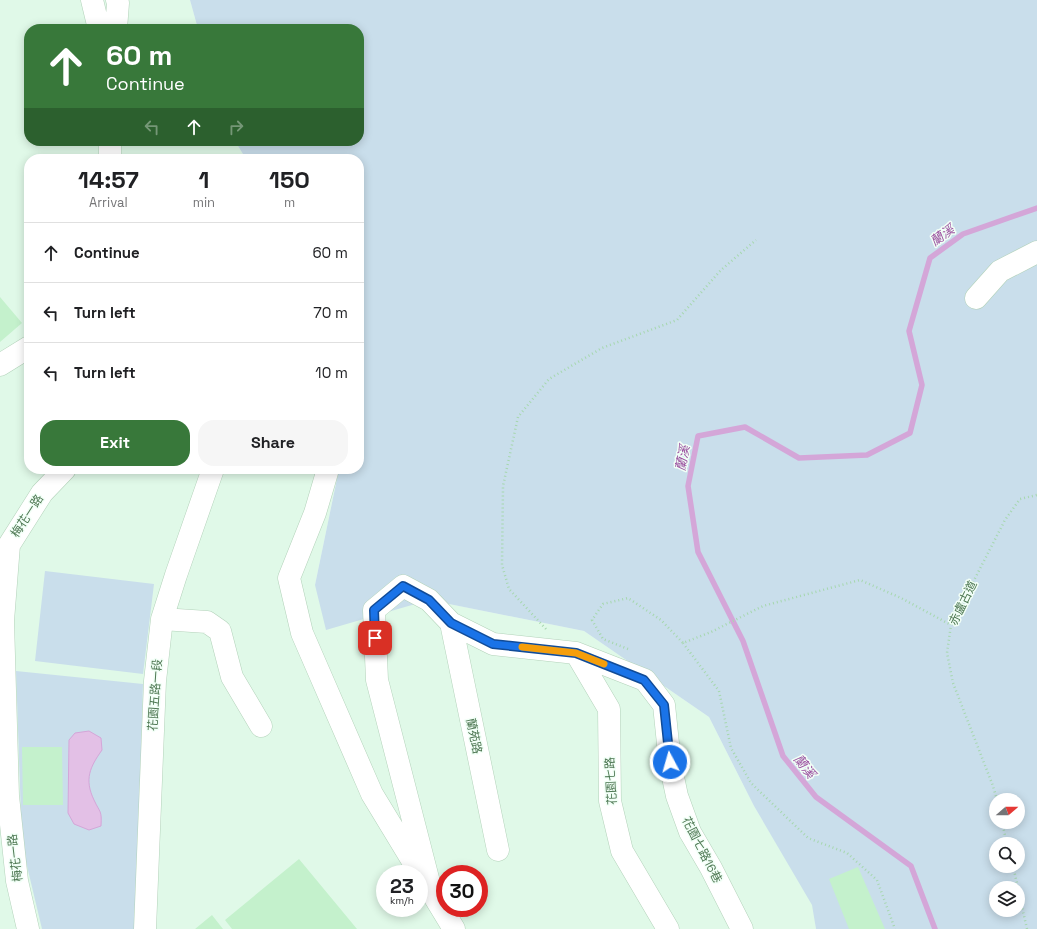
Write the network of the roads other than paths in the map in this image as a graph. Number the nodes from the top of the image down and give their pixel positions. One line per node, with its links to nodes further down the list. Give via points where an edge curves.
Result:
1 (92, 0): 3 (street)
2 (116, 0): 4 (street)
3 (99, 24)
4 (116, 24)
5 (1037, 252): 6 (street, via 1000,271)
6 (976, 298)
7 (24, 350): 8 (street)
8 (0, 364)
9 (60, 474): 12 (street, 梅花一路)
10 (211, 474): 13 (street, 花園五路一段)
11 (327, 474): 18 (street, via 315,513 289,578 302,633 372,794)
12 (4, 541): 19 (street, 梅花一路, via 3,621 8,796 17,881)
13 (162, 619): 16 (street, via 208,622 220,631 232,677); 20 (street, 花園五路一段, via 155,681)
14 (451, 623): 15 (street, 花園七路16巷, via 493,644); 17 (street, 蘭苑路); 18 (street, via 429,600 403,586 374,610 377,680)
15 (576, 653): 22 (street, 花園七路, via 609,709 610,801 622,851); 23 (street, 花園七路16巷, via 644,680 664,705 670,762 677,796 690,832)
16 (261, 726)
17 (498, 850)
18 (431, 890): 21 (street)
19 (28, 929)
20 (145, 929)
21 (454, 929)
22 (668, 929)
23 (742, 929)

